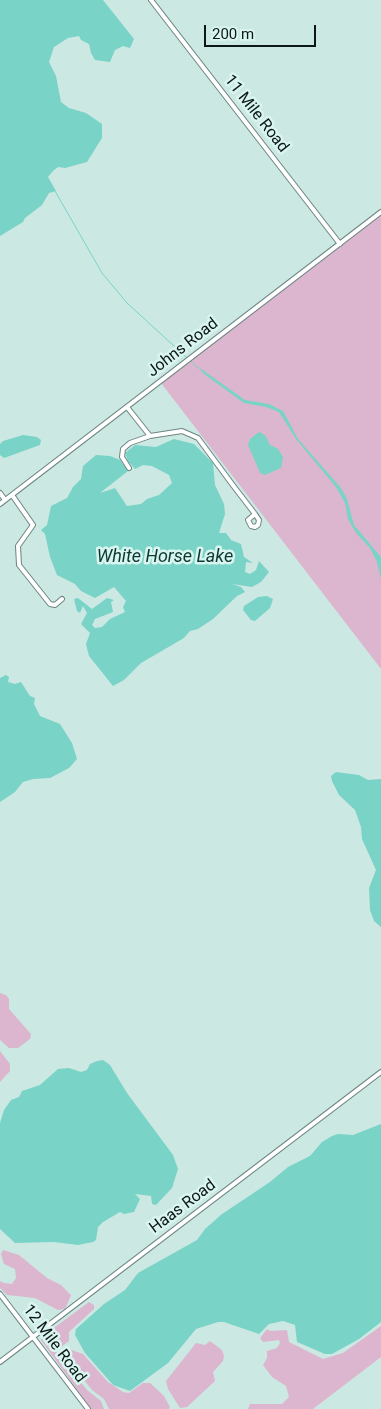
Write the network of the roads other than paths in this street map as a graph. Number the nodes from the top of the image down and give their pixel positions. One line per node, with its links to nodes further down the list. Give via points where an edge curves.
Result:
1 (151, 0): 3 (street, 11 Mile Road)
2 (381, 212): 3 (street, Johns Road)
3 (340, 244): 4 (street, Johns Road)
4 (128, 407): 5 (street); 8 (street, Johns Road)
5 (150, 436): 6 (street, via 123,449 122,456); 11 (street, via 182,431 193,434)
6 (129, 468)
7 (0, 494): 9 (street)
8 (12, 495): 9 (street, Johns Road); 12 (street, via 33,525 18,546 20,564 50,604 55,605)
9 (5, 500): 10 (street, Johns Road)
10 (0, 504)
11 (255, 514)
12 (62, 599)
13 (381, 1072): 15 (street, Haas Road)
14 (0, 1294): 15 (street, 12 Mile Road)
15 (33, 1337): 16 (street, Haas Road); 17 (street, 12 Mile Road)
16 (0, 1362)
17 (88, 1409)

